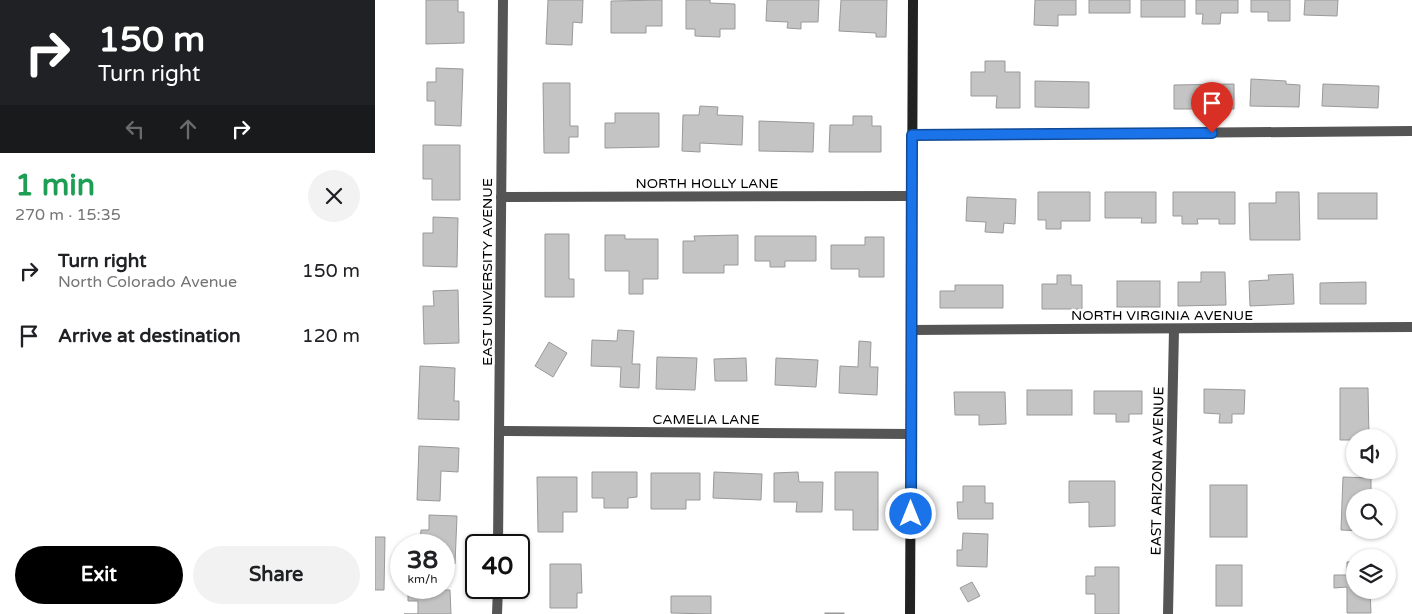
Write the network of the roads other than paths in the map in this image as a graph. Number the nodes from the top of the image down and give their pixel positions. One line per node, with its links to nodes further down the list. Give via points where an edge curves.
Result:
1 (503, 0): 6 (street, EAST UNIVERSITY AVENUE)
2 (913, 0): 4 (street)
3 (1412, 131): 4 (street)
4 (912, 135): 5 (street)
5 (912, 196): 6 (street, NORTH HOLLY LANE); 8 (street)
6 (501, 197): 10 (street, EAST UNIVERSITY AVENUE)
7 (1412, 327): 9 (street, NORTH VIRGINIA AVENUE)
8 (911, 330): 9 (street, NORTH VIRGINIA AVENUE); 11 (street)
9 (1174, 330): 16 (street, EAST ARIZONA AVENUE)
10 (500, 431): 11 (street, CAMELIA LANE); 12 (street, EAST UNIVERSITY AVENUE)
11 (911, 434): 15 (street)
12 (498, 534)
13 (497, 599): 14 (street)
14 (497, 614)
15 (910, 614)
16 (1168, 614)

